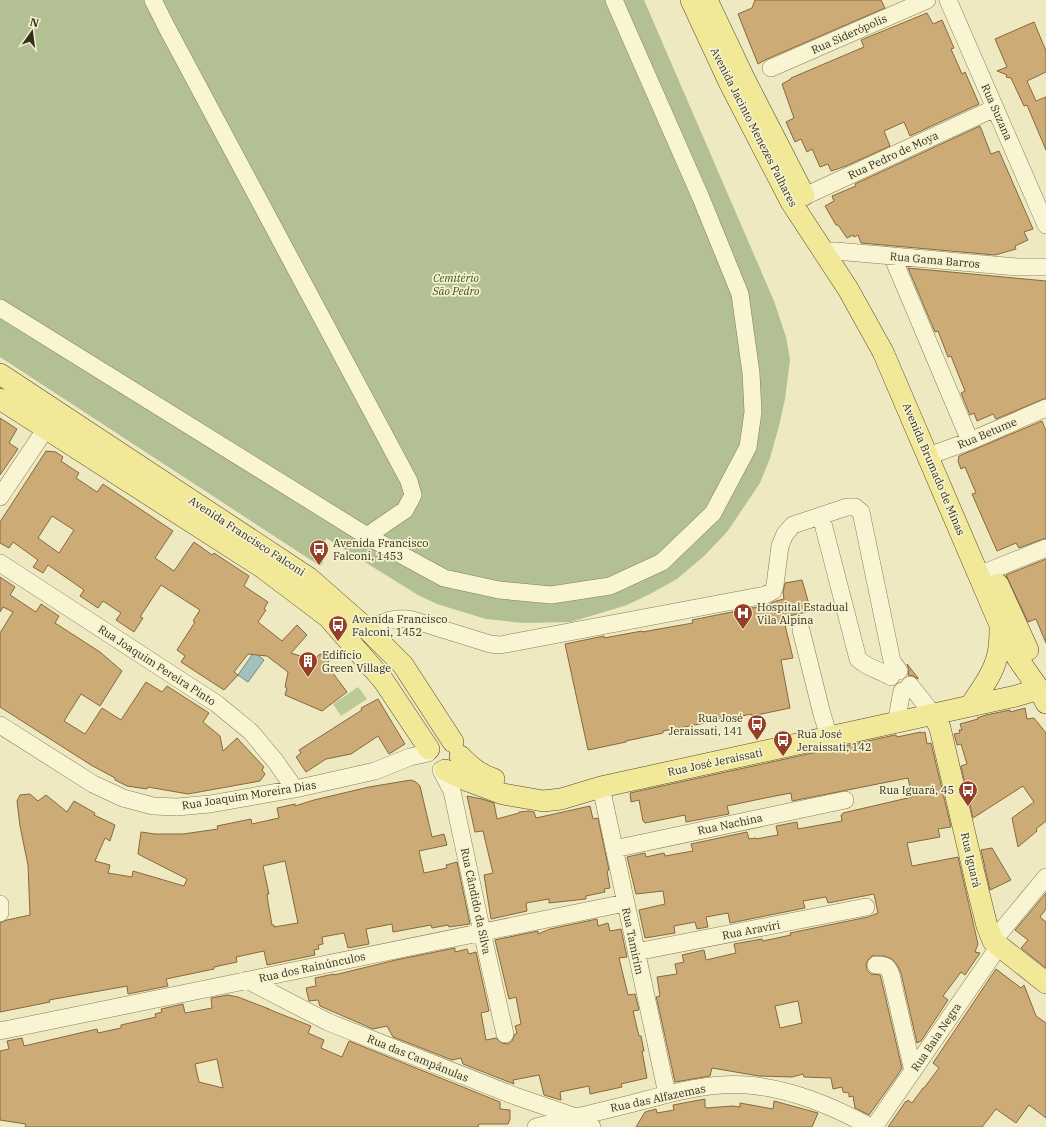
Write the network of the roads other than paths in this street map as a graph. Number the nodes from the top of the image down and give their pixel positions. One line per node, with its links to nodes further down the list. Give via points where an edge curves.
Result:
1 (153, 0): 24 (street, via 409,481 413,494 405,510)
2 (614, 0): 24 (street, via 740,294 753,404 748,447 714,513 662,562 610,586 551,595 499,590 444,578)
3 (691, 0): 9 (main road, Avenida Jacinto Menezes Palhares, via 730,84)
4 (707, 0): 9 (main road, Avenida Jacinto Menezes Palhares)
5 (928, 0): 7 (street, Rua Siderópolis)
6 (948, 0): 8 (street, Rua Suzana)
7 (772, 68)
8 (995, 108): 9 (street, Rua Pedro de Moya); 10 (street, Rua Suzana)
9 (798, 199): 11 (main road, Avenida Jacinto Menezes Palhares)
10 (1046, 225)
11 (829, 251): 12 (street, Rua Gama Barros); 21 (main road, Avenida Brumado de Minas)
12 (892, 256): 13 (street, Rua Gama Barros, via 1016,267); 20 (street)
13 (1046, 267)
14 (0, 308): 24 (street)
15 (0, 374): 18 (main road, Avenida Francisco Falconi)
16 (0, 399): 19 (main road, Avenida Francisco Falconi)
17 (1046, 408): 20 (street, Rua Betume)
18 (57, 412): 19 (street); 29 (main road, Avenida Francisco Falconi, via 309,578)
19 (46, 429): 22 (street); 37 (main road, Avenida Francisco Falconi, via 263,568 328,617 383,680)
20 (970, 441): 21 (street, Rua Betume)
21 (934, 454): 27 (main road, Avenida Brumado de Minas)
22 (0, 497)
23 (821, 516): 23 (street, via 847,507 855,507 861,512 891,670 864,664 858,659); 29 (street, via 793,525 785,534 780,546 775,585 772,591 765,595 500,645 402,618)
24 (367, 536)
25 (1046, 548): 27 (street)
26 (0, 562): 39 (street, Rua Joaquim Pereira Pinto, via 217,704 251,732)
27 (985, 573): 28 (main road, Avenida Brumado de Minas); 31 (main road, Avenida Brumado de Minas, via 1031,656)
28 (1000, 625): 31 (main road, Avenida Brumado de Minas, via 1018,659); 32 (main road, via 996,661 986,684)
29 (368, 628): 37 (main road, Avenida Francisco Falconi, via 403,665)
30 (801, 630): 36 (street)
31 (1044, 692): 32 (main road, Rua José Jeraissati)
32 (970, 706): 33 (main road, Rua José Jeraissati)
33 (933, 714): 34 (main road, Rua José Jeraissati); 34 (street, via 906,688); 47 (main road, Rua Iguará, via 940,728 987,926)
34 (896, 723): 36 (main road, Rua José Jeraissati)
35 (0, 725): 39 (street, Rua Joaquim Moreira Dias, via 93,784 123,798 153,806 210,804)
36 (829, 737): 38 (main road, Rua José Jeraissati)
37 (441, 758): 39 (street, Rua Joaquim Moreira Dias, via 410,757 375,771); 40 (main road, Avenida Francisco Falconi, via 493,779); 46 (street, Rua Cândido da Silva, via 452,791)
38 (601, 787): 40 (main road, Rua José Jeraissati); 42 (street, Rua Tamirim)
39 (295, 789)
40 (578, 793)
41 (845, 800): 42 (street, Rua Nachina)
42 (614, 849): 44 (street, Rua Tamirim)
43 (1046, 877): 47 (street, Rua Baia Negra)
44 (625, 903): 46 (street, Rua dos Rainúnculos); 48 (street, Rua Tamirim)
45 (866, 907): 48 (street, Rua Araviri)
46 (482, 932): 50 (street, Rua dos Rainúnculos); 53 (street, Rua Cândido da Silva)
47 (996, 943): 51 (main road); 54 (street, Rua Baia Negra)
48 (636, 952): 55 (street, Rua Tamirim)
49 (876, 965): 54 (street, via 889,968)
50 (247, 980): 52 (street, Rua dos Rainúnculos); 56 (street, Rua das Campânulas, via 328,1022 515,1096)
51 (1046, 983)
52 (0, 1031)
53 (505, 1034)
54 (913, 1071): 59 (street, Rua Baia Negra)
55 (667, 1094): 56 (street, Rua das Alfazemas); 59 (street, Rua das Alfazemas, via 693,1088 747,1085 815,1100)
56 (576, 1117): 57 (street, Rua das Alfazemas); 58 (street, Rua das Campânulas)
57 (536, 1127)
58 (592, 1127)
59 (872, 1127)

